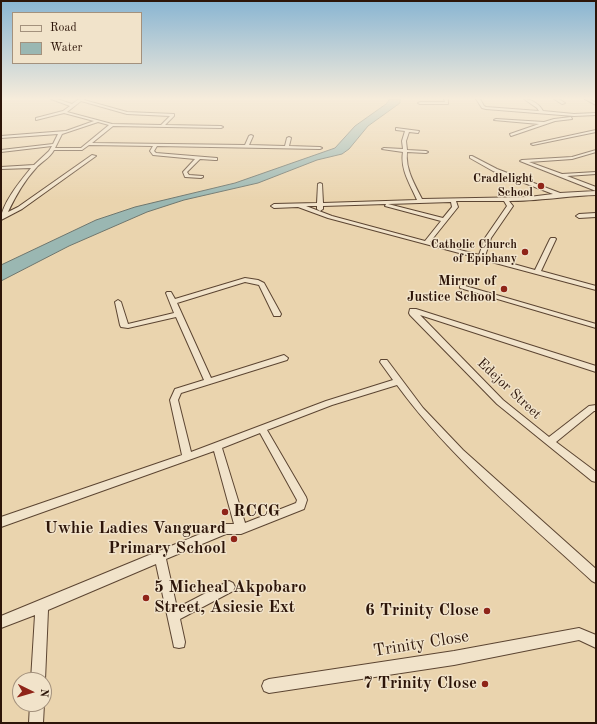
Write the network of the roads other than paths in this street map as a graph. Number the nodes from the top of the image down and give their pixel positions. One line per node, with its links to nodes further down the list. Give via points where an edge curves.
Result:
1 (61, 132): 15 (street)
2 (52, 133): 9 (street)
3 (103, 133): 11 (street)
4 (407, 133): 20 (street)
5 (518, 133): 7 (street)
6 (587, 133): 12 (street)
7 (511, 135)
8 (251, 136): 14 (street)
9 (1, 137)
10 (289, 138): 16 (street)
11 (89, 144): 13 (street); 15 (street, via 78,150)
12 (533, 144)
13 (156, 145): 14 (street); 25 (street, via 152,151 154,154)
14 (247, 146): 16 (street)
15 (52, 147): 19 (street); 27 (street, via 48,155)
16 (287, 147): 17 (street)
17 (320, 148)
18 (384, 149): 20 (street)
19 (1, 151)
20 (404, 151): 22 (street); 38 (street, via 407,171)
21 (596, 151): 30 (street, via 572,158 522,161)
22 (426, 152)
23 (94, 156): 48 (street, via 20,208)
24 (472, 157): 35 (street, via 495,170)
25 (198, 158): 26 (street); 31 (street, via 185,172 187,176)
26 (215, 159)
27 (35, 166): 28 (street); 48 (street)
28 (1, 168)
29 (596, 173): 30 (street)
30 (561, 176): 33 (street)
31 (201, 177)
32 (320, 184): 41 (street)
33 (596, 189)
34 (596, 193): 35 (street)
35 (559, 195): 36 (street)
36 (506, 200): 39 (street); 52 (street, via 510,206 488,238)
37 (410, 201): 38 (street); 40 (street); 44 (street)
38 (420, 201): 39 (street)
39 (453, 201): 49 (street, via 455,207)
40 (378, 203): 41 (street); 44 (street)
41 (320, 205): 43 (street); 45 (street)
42 (274, 206): 43 (street)
43 (300, 206): 45 (street)
44 (403, 209): 49 (street)
45 (321, 214): 51 (street)
46 (596, 215): 47 (street)
47 (579, 216)
48 (2, 217)
49 (444, 220): 51 (street)
50 (552, 239): 53 (street)
51 (426, 243): 52 (street)
52 (481, 258): 53 (street)
53 (537, 273): 55 (street)
54 (462, 286): 61 (street)
55 (596, 288)
56 (168, 293): 58 (street)
57 (118, 302): 59 (street, via 124,325 128,326)
58 (172, 302): 59 (street); 60 (street, via 245,280 262,284)
59 (178, 314): 66 (street)
60 (277, 314)
61 (596, 326)
62 (284, 358): 66 (street)
63 (384, 362): 65 (street)
64 (596, 369): 69 (street, Edejor Street, via 413,311 412,313 500,402)
65 (399, 381): 68 (street, via 329,403); 76 (street, via 420,410 460,453)
66 (209, 382): 71 (street, via 178,391 175,396)
67 (596, 408): 69 (street, via 592,408)
68 (262, 429): 70 (street); 74 (street, via 302,500 300,506)
69 (549, 442): 72 (street, Edejor Street)
70 (217, 446): 71 (street); 74 (street)
71 (187, 457): 73 (street)
72 (596, 478)
73 (1, 522)
74 (242, 529): 75 (street, via 226,529)
75 (160, 556): 78 (street); 79 (street)
76 (596, 577)
77 (229, 587): 79 (street)
78 (42, 606): 80 (street); 83 (street)
79 (174, 616): 81 (street)
80 (1, 622)
81 (179, 642)
82 (596, 642): 84 (street, Trinity Close, via 579,634 454,658)
83 (38, 672)
84 (269, 686)
85 (37, 712): 86 (street)
86 (36, 723)

